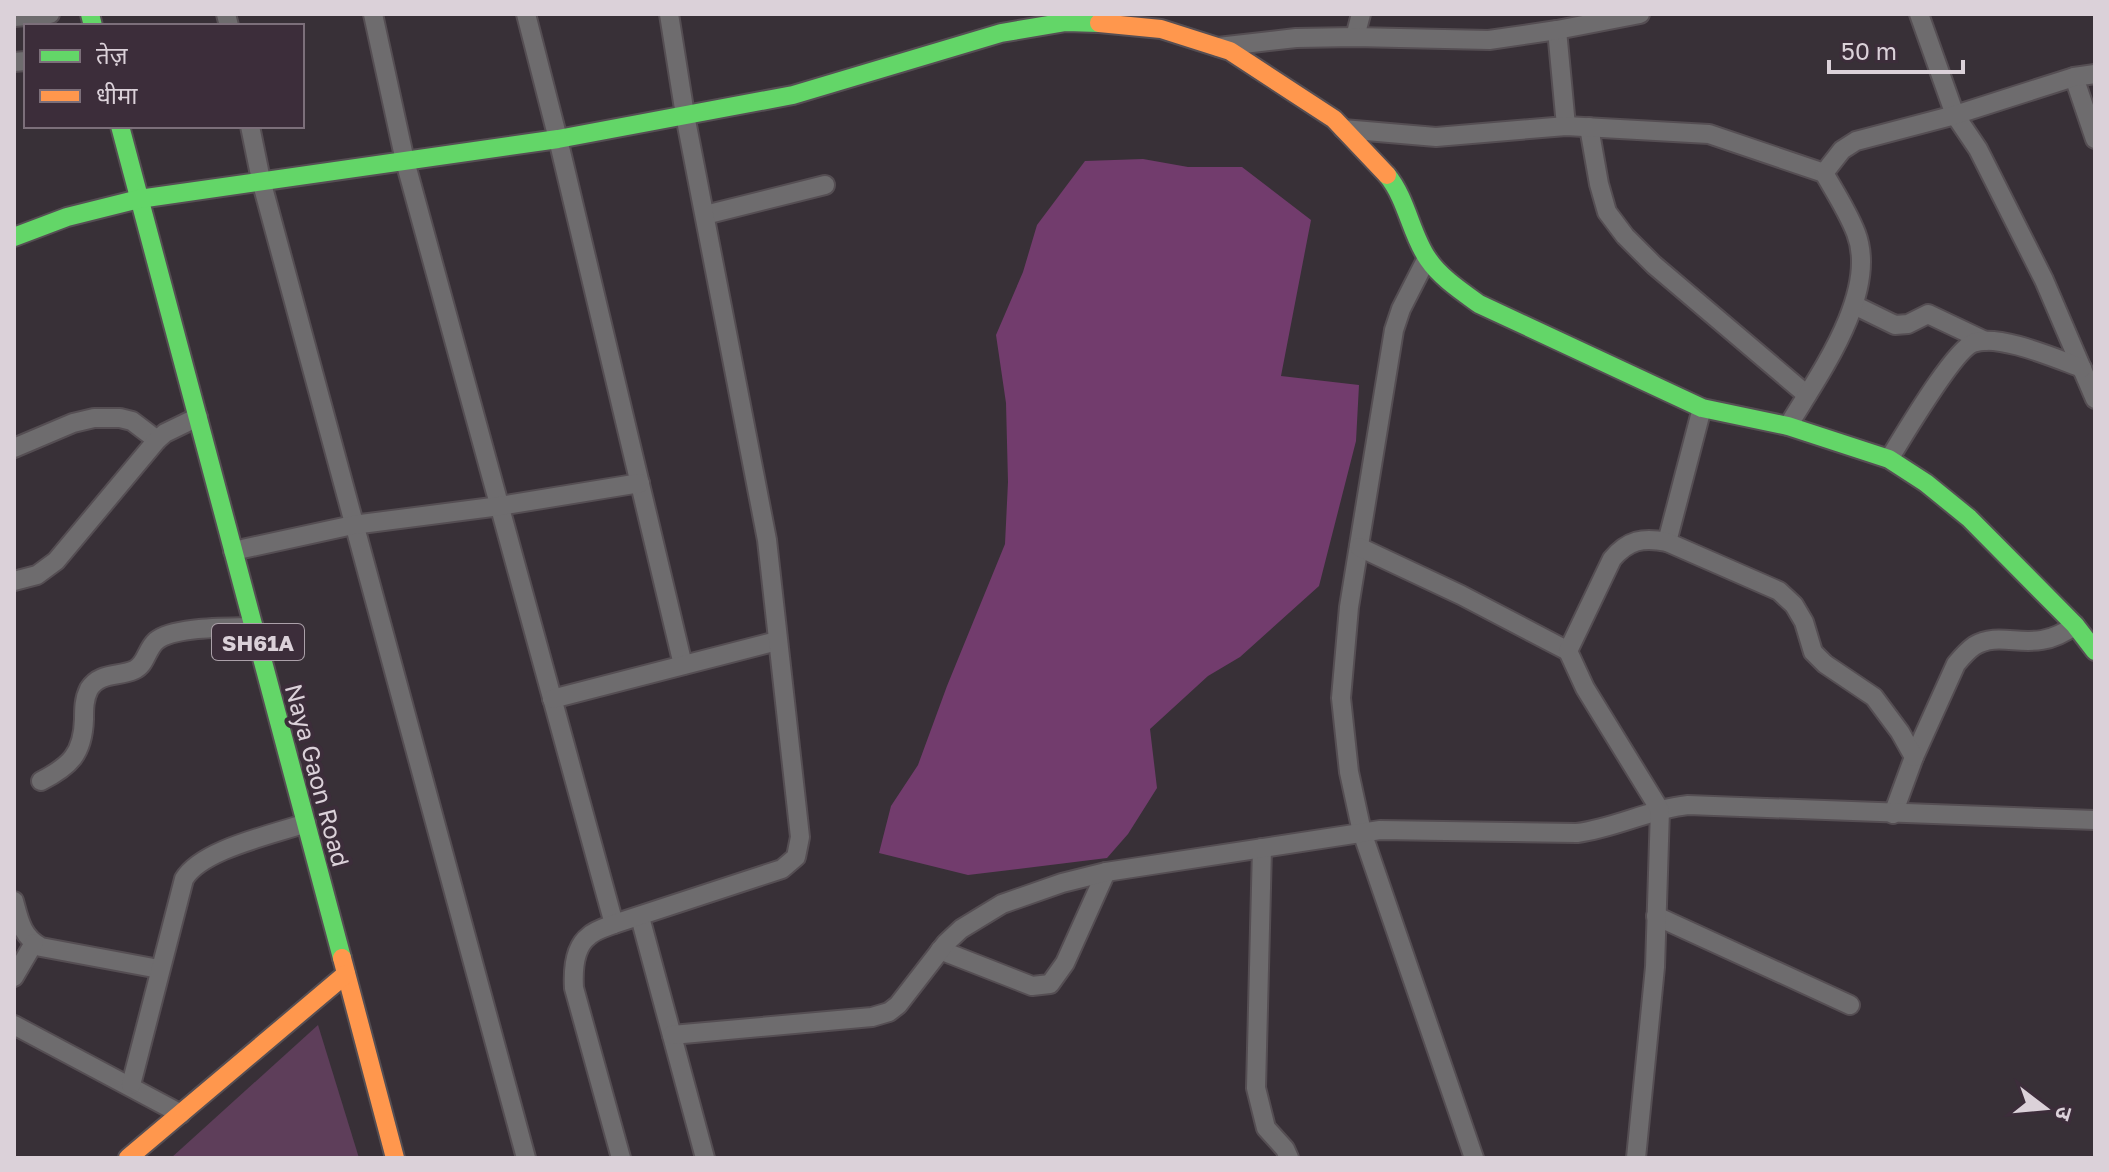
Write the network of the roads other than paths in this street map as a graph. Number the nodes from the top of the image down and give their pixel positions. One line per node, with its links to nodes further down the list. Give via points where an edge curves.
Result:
1 (50, 14): 8 (street)
2 (373, 14): 24 (street)
3 (526, 14): 22 (street)
4 (669, 14): 15 (street)
5 (1361, 14): 11 (street)
6 (1640, 14): 10 (street)
7 (1919, 14): 16 (street)
8 (14, 17)
9 (1067, 18): 12 (street, via 1161,29); 15 (street, via 793,95)
10 (1557, 30): 11 (street, via 1489,40); 17 (street)
11 (1355, 37): 12 (street)
12 (1217, 47): 21 (street)
13 (2095, 74): 14 (street)
14 (2074, 77): 16 (street); 23 (street)
15 (685, 115): 22 (street); 29 (street)
16 (1955, 115): 25 (street, via 1856,141); 34 (street, via 1978,149 2044,280)
17 (1566, 126): 18 (street); 21 (street, via 1436,137)
18 (1589, 127): 25 (street, via 1709,134); 35 (street, via 1607,212 1625,236)
19 (121, 128): 28 (street, Naya Gaon Road / SH61A)
20 (250, 128): 26 (street)
21 (1343, 129): 31 (street, via 1390,178)
22 (558, 139): 24 (street); 43 (street)
23 (2095, 139)
24 (405, 161): 26 (street); 44 (street)
25 (1824, 173): 32 (street, via 1862,255)
26 (261, 180): 28 (street); 45 (street)
27 (825, 185): 29 (street)
28 (139, 199): 30 (street); 38 (street, Naya Gaon Road / SH61A)
29 (705, 215): 52 (street, via 767,540)
30 (14, 237)
31 (1427, 258): 37 (street, via 1479,304); 47 (street, via 1394,330)
32 (1854, 305): 33 (street, via 1895,325 1928,314); 35 (street)
33 (1985, 341): 34 (street); 42 (street, via 1965,349)
34 (2082, 368): 36 (street)
35 (1807, 395): 39 (street)
36 (2095, 399)
37 (1702, 408): 39 (street); 46 (street)
38 (198, 417): 40 (street); 48 (street, Naya Gaon Road / SH61A)
39 (1788, 426): 42 (street)
40 (157, 440): 41 (street, via 132,421 94,418); 49 (street, via 56,561 37,575)
41 (14, 448)
42 (1889, 459): 50 (street, via 1969,518)
43 (640, 483): 44 (street); 55 (street)
44 (500, 506): 45 (street); 56 (street)
45 (353, 525): 48 (street); 82 (street)
46 (1667, 542): 53 (street, via 1649,538 1623,546); 57 (street, via 1779,591 1804,622 1813,652 1874,697)
47 (1359, 547): 53 (street); 63 (street, via 1341,698)
48 (233, 551): 51 (street, Naya Gaon Road / SH61A)
49 (14, 581)
50 (2075, 625): 54 (street); 57 (street, via 2045,642 1984,642 1966,653 1956,664)
51 (254, 627): 58 (street, via 160,638 135,670 99,679 86,695 77,754); 62 (street, Naya Gaon Road / SH61A)
52 (777, 641): 55 (street); 68 (street, via 800,837 796,857 782,869)
53 (1568, 651): 59 (street)
54 (2095, 651)
55 (683, 665): 56 (street)
56 (552, 699): 69 (street)
57 (1914, 757): 60 (street)
58 (41, 781)
59 (1660, 810): 60 (street, via 1688,805); 63 (street, via 1577,833); 67 (street)
60 (1893, 814): 61 (street)
61 (2095, 820)
62 (306, 823): 72 (street, via 207,856 193,867 184,879); 73 (street, Naya Gaon Road / SH61A)
63 (1362, 832): 64 (street); 86 (street)
64 (1262, 848): 65 (street); 85 (street, via 1256,1088 1266,1128)
65 (1106, 872): 71 (street, via 1002,904 961,929); 71 (street, via 1065,963 1050,984 1032,986)
66 (14, 901): 70 (street, via 23,931)
67 (1656, 916): 75 (street); 87 (street)
68 (640, 917): 69 (street); 77 (street)
69 (614, 924): 83 (street, via 589,935 581,945 574,988)
70 (34, 943): 72 (street); 74 (street)
71 (940, 950): 77 (street, via 889,1012)
72 (159, 969): 78 (street)
73 (346, 974): 79 (street); 81 (street, Naya Gaon Road / SH61A)
74 (14, 977)
75 (1850, 1005)
76 (14, 1025): 78 (street)
77 (672, 1035): 84 (street)
78 (131, 1085): 79 (street)
79 (181, 1114): 80 (street)
80 (128, 1158)
81 (395, 1158)
82 (526, 1158)
83 (621, 1158)
84 (705, 1158)
85 (1289, 1158)
86 (1474, 1158)
87 (1636, 1158)

